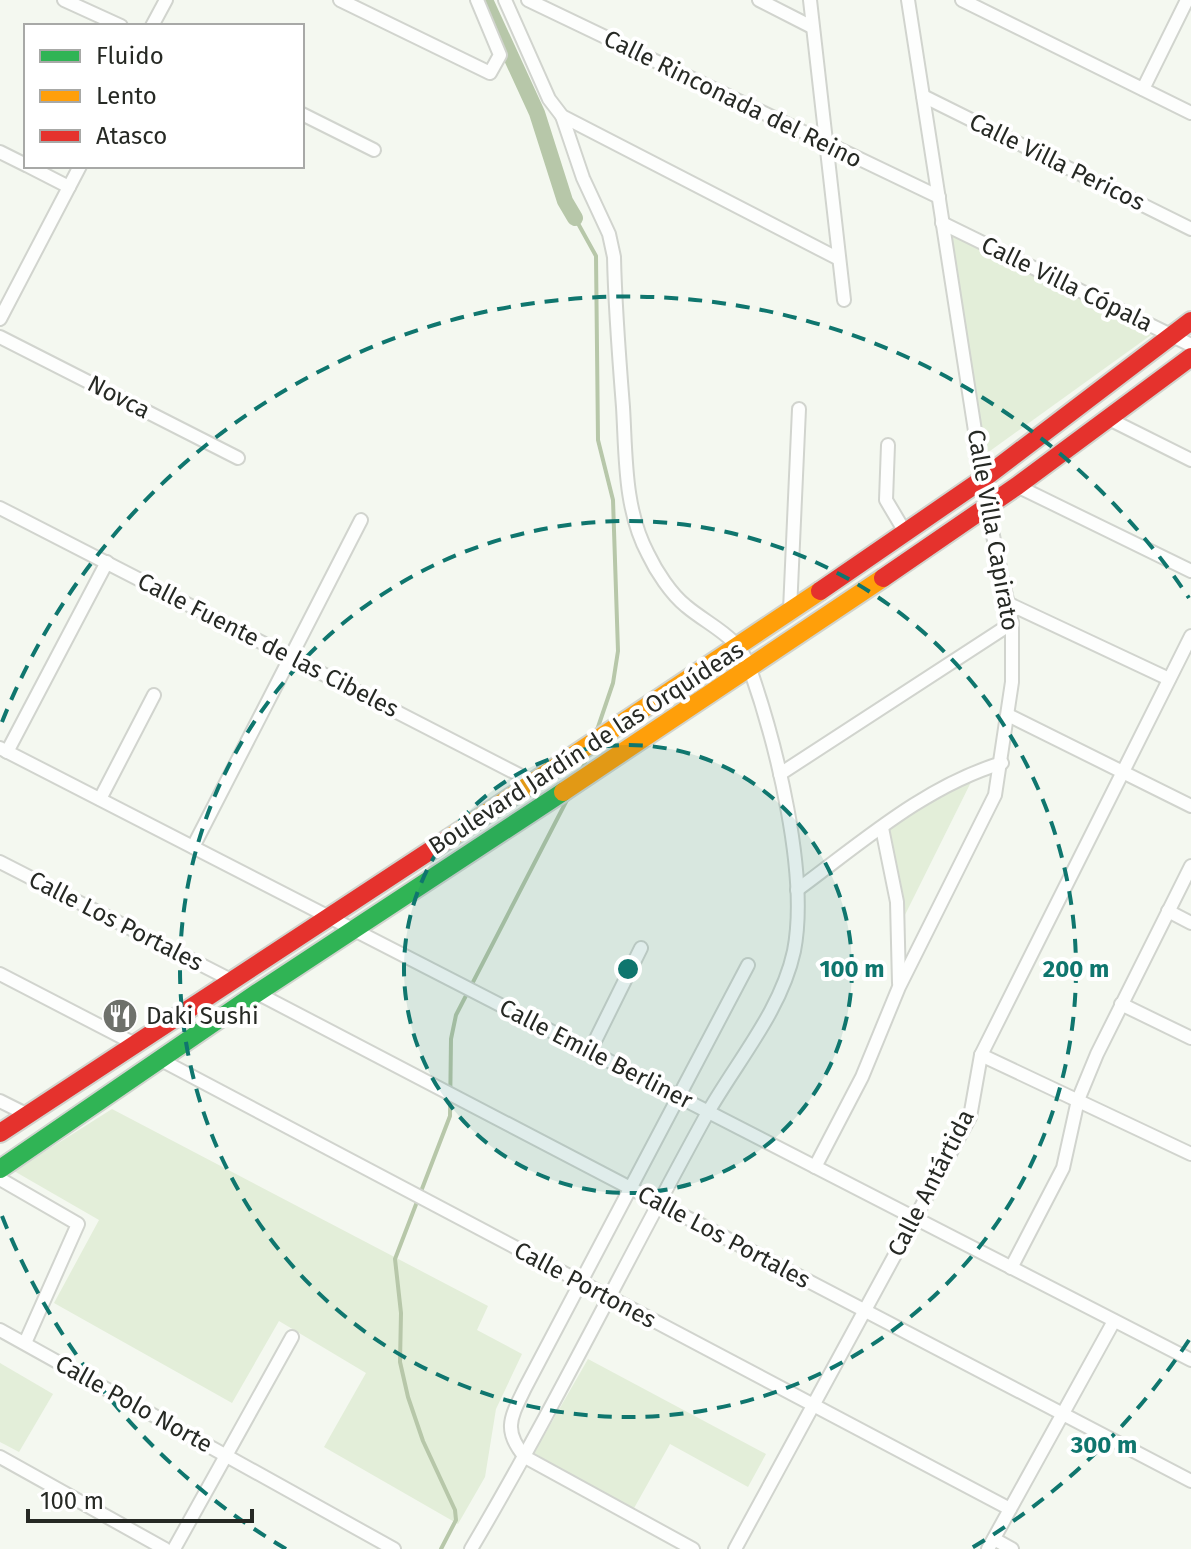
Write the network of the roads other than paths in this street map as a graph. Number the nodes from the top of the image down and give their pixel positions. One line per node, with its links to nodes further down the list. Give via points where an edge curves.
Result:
1 (64, 0): 12 (street)
2 (166, 0): 13 (street)
3 (340, 0): 4 (street, via 483,72 496,68 500,55)
4 (477, 0)
5 (505, 0): 19 (street, via 549,99)
6 (528, 0): 20 (street, Calle Rinconada del Reino)
7 (759, 0): 14 (street)
8 (810, 0): 14 (street)
9 (908, 0): 16 (street, Calle Villa Capirato)
10 (962, 0): 15 (street)
11 (1187, 0): 15 (street)
12 (117, 24)
13 (153, 24)
14 (810, 26): 20 (street)
15 (1143, 89): 17 (street)
16 (923, 96): 27 (street, Calle Villa Capirato); 29 (street, Calle Villa Pericos)
17 (1191, 113)
18 (304, 115): 21 (street)
19 (562, 116): 30 (street); 55 (street, via 614,257 629,498 636,526 648,554 684,604)
20 (825, 145): 27 (street, Calle Rinconada del Reino); 30 (street)
21 (374, 150)
22 (0, 152): 23 (street)
23 (24, 164)
24 (31, 168): 26 (street)
25 (79, 168): 26 (street)
26 (69, 187): 32 (street)
27 (939, 197): 28 (street, Calle Villa Capirato)
28 (942, 223): 34 (street, Calle Villa Cópala); 43 (street, Calle Villa Capirato)
29 (1191, 229)
30 (839, 259): 31 (street)
31 (844, 300)
32 (0, 319)
33 (1191, 321): 34 (street, Boulevard Jardín de las Orquídeas)
34 (1171, 336): 36 (street, Calle Villa Cópala); 43 (street, Boulevard Jardín de las Orquídeas)
35 (0, 337): 41 (street, Novca)
36 (1191, 345)
37 (1191, 357): 39 (street, Boulevard Jardín de las Orquídeas)
38 (799, 409): 52 (street)
39 (1107, 418): 42 (street); 44 (street, Boulevard Jardín de las Orquídeas)
40 (888, 445): 48 (street, via 886,500)
41 (238, 458)
42 (1191, 460)
43 (983, 479): 46 (street, Calle Villa Capirato); 48 (street, Boulevard Jardín de las Orquídeas)
44 (1017, 486): 46 (street, Boulevard Jardín de las Orquídeas); 50 (street)
45 (0, 508): 49 (street, Calle Fuente de las Cibeles)
46 (987, 508): 51 (street, Calle Villa Capirato); 57 (street, Boulevard Jardín de las Orquídeas)
47 (361, 520): 56 (street)
48 (905, 532): 52 (street, Boulevard Jardín de las Orquídeas)
49 (107, 562): 56 (street, Calle Fuente de las Cibeles); 61 (street)
50 (1191, 571)
51 (1007, 603): 53 (street, Calle Villa Capirato); 58 (street)
52 (790, 610): 55 (street, Boulevard Jardín de las Orquídeas)
53 (1012, 623): 60 (street, Calle Villa Capirato); 64 (street)
54 (1191, 636): 58 (street, Calle Antártida)
55 (741, 646): 57 (street); 65 (street, Boulevard Jardín de las Orquídeas)
56 (291, 657): 65 (street, Calle Fuente de las Cibeles); 69 (street)
57 (750, 669): 64 (street); 76 (street, Boulevard Jardín de las Orquídeas)
58 (1169, 679): 63 (street, Calle Antártida)
59 (154, 695): 66 (street)
60 (1008, 715): 62 (street, Calle Villa Capirato); 63 (street)
61 (4, 750): 66 (street, Calle Emile Berliner)
62 (1002, 763): 68 (street, via 938,790); 81 (street, Calle Villa Capirato, via 995,795)
63 (1121, 772): 67 (street); 87 (street, Calle Antártida)
64 (780, 774): 72 (street)
65 (535, 783): 74 (street, Boulevard Jardín de las Orquídeas)
66 (100, 799): 69 (street, Calle Emile Berliner)
67 (1191, 806)
68 (882, 828): 72 (street); 81 (street, via 897,902)
69 (193, 847): 74 (street, Calle Emile Berliner)
70 (0, 862): 80 (street, Calle Los Portales)
71 (1191, 866): 73 (street)
72 (797, 890): 92 (street, via 794,949 780,994)
73 (1168, 911): 75 (street); 83 (street)
74 (329, 917): 76 (street, Calle Emile Berliner); 80 (street, Boulevard Jardín de las Orquídeas)
75 (1191, 923)
76 (354, 929): 82 (street, Boulevard Jardín de las Orquídeas); 86 (street, Calle Emile Berliner)
77 (641, 948): 86 (street)
78 (748, 965): 89 (street)
79 (0, 974): 85 (street)
80 (233, 981): 85 (street, Boulevard Jardín de las Orquídeas)
81 (899, 987): 96 (street, Calle Villa Capirato, via 862,1077)
82 (257, 993): 88 (street, Boulevard Jardín de las Orquídeas); 99 (street, Calle Los Portales)
83 (1121, 1004): 84 (street); 90 (street)
84 (1191, 1038)
85 (135, 1044): 93 (street, Boulevard Jardín de las Orquídeas)
86 (590, 1051): 89 (street, Calle Emile Berliner)
87 (981, 1055): 90 (street); 101 (street, Calle Antártida, via 970,1117)
88 (161, 1060): 97 (street, Boulevard Jardín de las Orquídeas); 103 (street, Calle Portones)
89 (680, 1097): 92 (street, Calle Emile Berliner); 99 (street)
90 (1078, 1100): 95 (street); 102 (street, via 1063,1168)
91 (0, 1101): 93 (street)
92 (708, 1112): 96 (street, Calle Emile Berliner); 100 (street)
93 (28, 1115): 94 (street, Boulevard Jardín de las Orquídeas)
94 (0, 1133)
95 (1191, 1154)
96 (815, 1167): 101 (street, Calle Emile Berliner)
97 (0, 1169)
98 (0, 1179): 109 (street, via 78,1224)
99 (632, 1188): 100 (street, Calle Los Portales); 103 (street)
100 (660, 1203): 104 (street); 105 (street, Calle Los Portales)
101 (915, 1218): 102 (street, Calle Emile Berliner); 105 (street, Calle Antártida)
102 (1011, 1268): 106 (street, Calle Emile Berliner)
103 (581, 1283): 104 (street, Calle Portones); 115 (street, via 513,1413 513,1443)
104 (610, 1299): 111 (street, Calle Portones); 115 (street)
105 (866, 1311): 111 (street, Calle Antártida); 112 (street, Calle Los Portales)
106 (1114, 1321): 110 (street, Calle Emile Berliner); 112 (street)
107 (0, 1330): 109 (street, Calle Polo Norte)
108 (292, 1337): 113 (street)
109 (25, 1343): 113 (street, Calle Polo Norte)
110 (1191, 1360)
111 (814, 1407): 117 (street, Calle Portones); 124 (street, Calle Antártida)
112 (1063, 1414): 116 (street, Calle Los Portales); 117 (street)
113 (226, 1456): 120 (street); 121 (street, Calle Polo Norte)
114 (0, 1457): 119 (street)
115 (525, 1457): 122 (street); 123 (street)
116 (1191, 1481)
117 (1010, 1509): 118 (street)
118 (991, 1544): 125 (street)
119 (165, 1549)
120 (174, 1549)
121 (394, 1549)
122 (471, 1549)
123 (693, 1549)
124 (735, 1549)
125 (1012, 1549)

